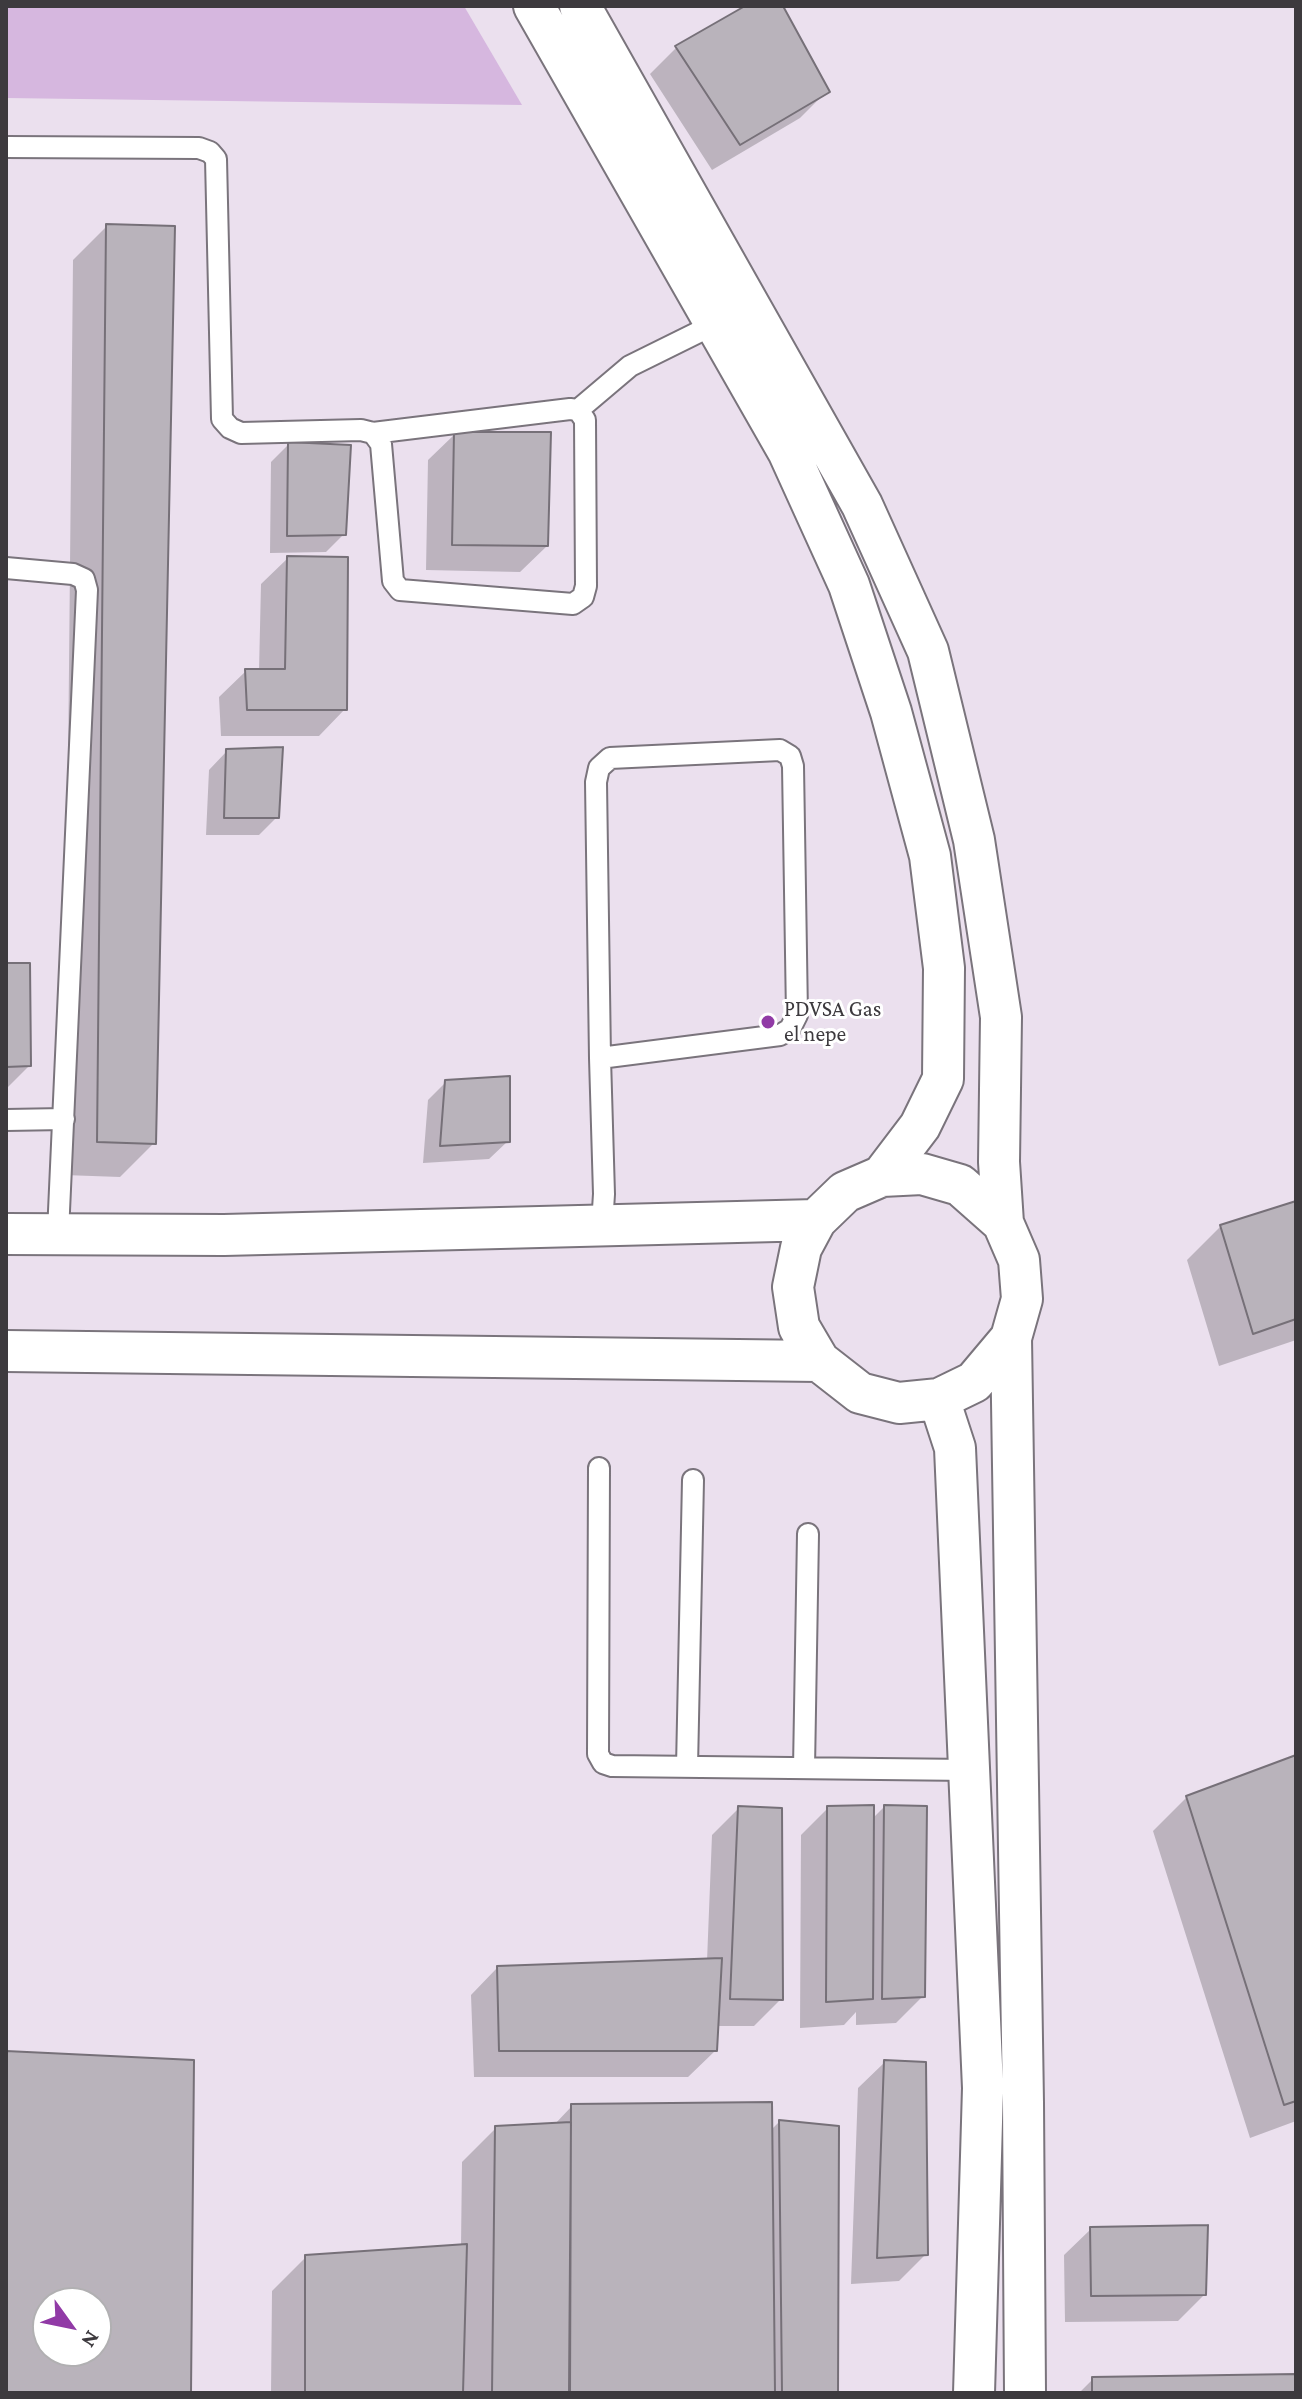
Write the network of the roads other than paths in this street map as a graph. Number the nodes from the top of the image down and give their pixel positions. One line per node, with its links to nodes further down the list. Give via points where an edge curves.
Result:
1 (534, 6): 4 (street)
2 (580, 6): 4 (street)
3 (6, 147): 6 (lane, via 210,152 216,159 222,419 241,433)
4 (732, 315): 5 (lane, via 630,366); 11 (street, via 849,585 930,856 944,968 943,1079 920,1126); 13 (street, via 862,505 928,651 974,840 1001,1017)
5 (578, 410): 6 (lane); 6 (lane, via 585,420 586,586 583,597 573,604 400,590 393,581 381,444)
6 (373, 433)
7 (6, 568): 9 (lane, via 73,574 84,579 87,590)
8 (600, 1058): 8 (lane, via 599,768 610,758 780,750 790,756 797,1015 790,1029 780,1035); 14 (lane)
9 (64, 1119): 10 (lane); 15 (lane)
10 (6, 1120)
11 (882, 1176): 12 (street, via 845,1192); 13 (street, via 922,1174 960,1185)
12 (816, 1220): 14 (street); 19 (street, via 801,1248 793,1287 799,1327)
13 (1003, 1223): 17 (street, via 1019,1260 1022,1299)
14 (602, 1225): 15 (street, via 224,1235)
15 (58, 1233): 16 (street)
16 (6, 1234)
17 (1011, 1338): 20 (street, via 974,1382); 28 (street)
18 (6, 1351): 19 (street)
19 (819, 1361): 20 (street, via 860,1393 899,1403)
20 (939, 1399): 26 (street, via 955,1448)
21 (599, 1468): 24 (lane, via 598,1754 612,1766)
22 (693, 1480): 24 (lane)
23 (808, 1534): 25 (lane)
24 (687, 1767): 25 (lane)
25 (804, 1768): 26 (lane)
26 (969, 1770): 27 (street, via 983,2088)
27 (974, 2393)
28 (1025, 2393)

